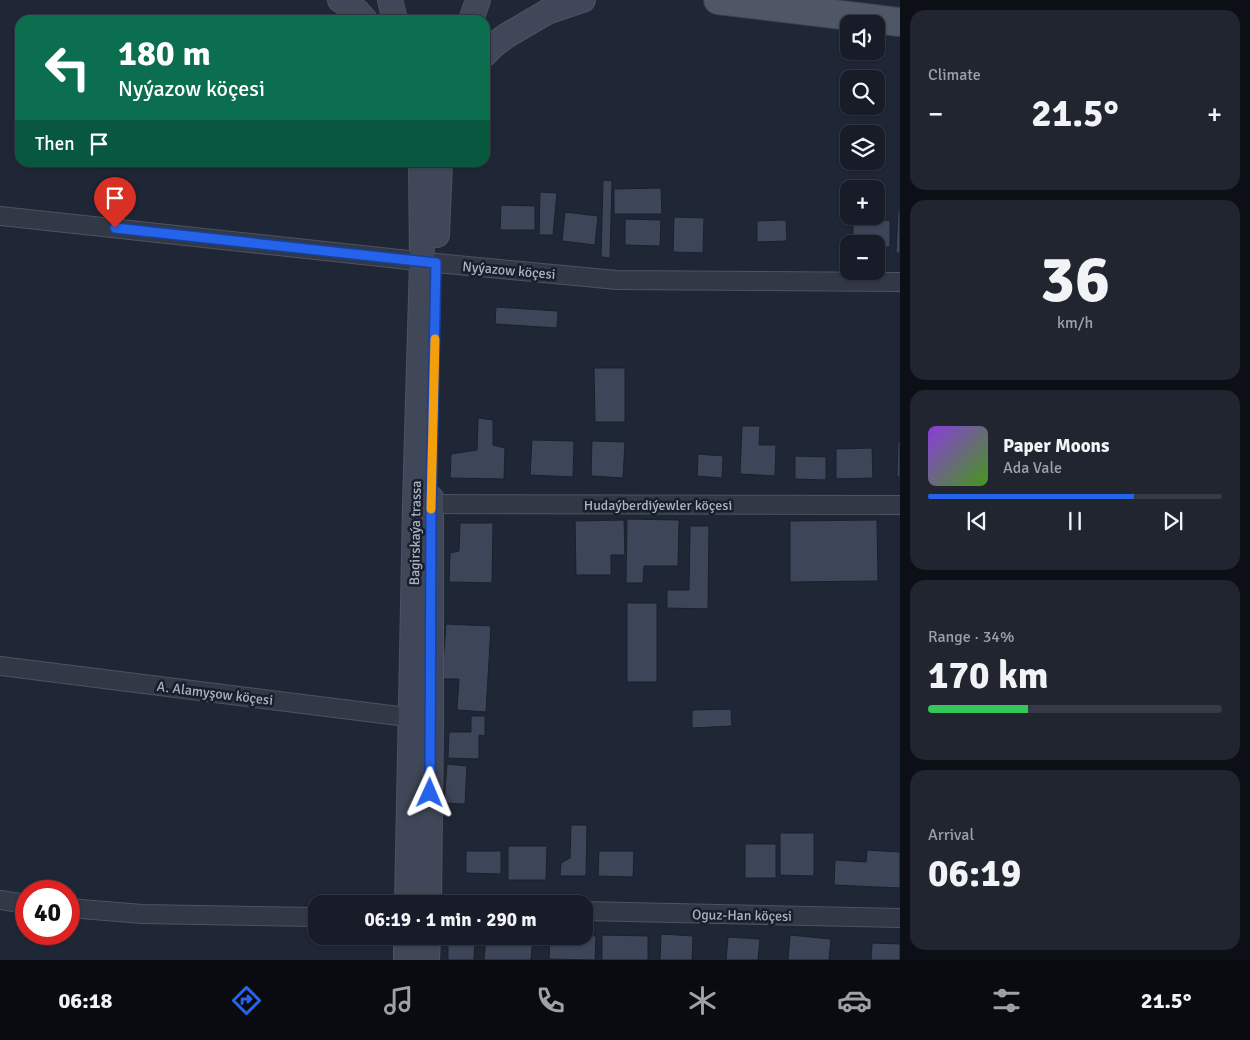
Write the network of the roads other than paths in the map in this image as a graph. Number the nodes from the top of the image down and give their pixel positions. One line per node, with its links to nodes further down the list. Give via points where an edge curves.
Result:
1 (340, 0): 6 (street)
2 (390, 0): 7 (street)
3 (478, 0): 8 (street)
4 (583, 0): 10 (street, via 547,12)
5 (718, 0): 9 (main road)
6 (360, 15)
7 (394, 15)
8 (473, 15)
9 (900, 22)
10 (490, 48)
11 (421, 167): 14 (street, Bagirskaýa trassa)
12 (439, 167): 14 (street, Bagirskaýa trassa)
13 (0, 216): 14 (street, Nyýazow köçesi)
14 (429, 262): 15 (street, Nyýazow köçesi, via 617,280); 16 (street, Bagirskaýa trassa)
15 (900, 282)
16 (423, 504): 17 (street, Hudaýberdiýewler köçesi); 19 (street, Bagirskaýa trassa)
17 (900, 505)
18 (0, 666): 19 (street, A. Alamyşow köçesi)
19 (421, 718): 20 (street, Bagirskaýa trassa); 21 (street, Bagirskaýa trassa)
20 (408, 895)
21 (429, 895)
22 (0, 900): 23 (street)
23 (15, 902)
24 (80, 909): 26 (street, via 142,914)
25 (593, 911): 27 (street, Oguz-Han köçesi)
26 (308, 917)
27 (900, 918)
28 (406, 945): 30 (street)
29 (428, 945): 31 (street)
30 (406, 960)
31 (427, 960)

